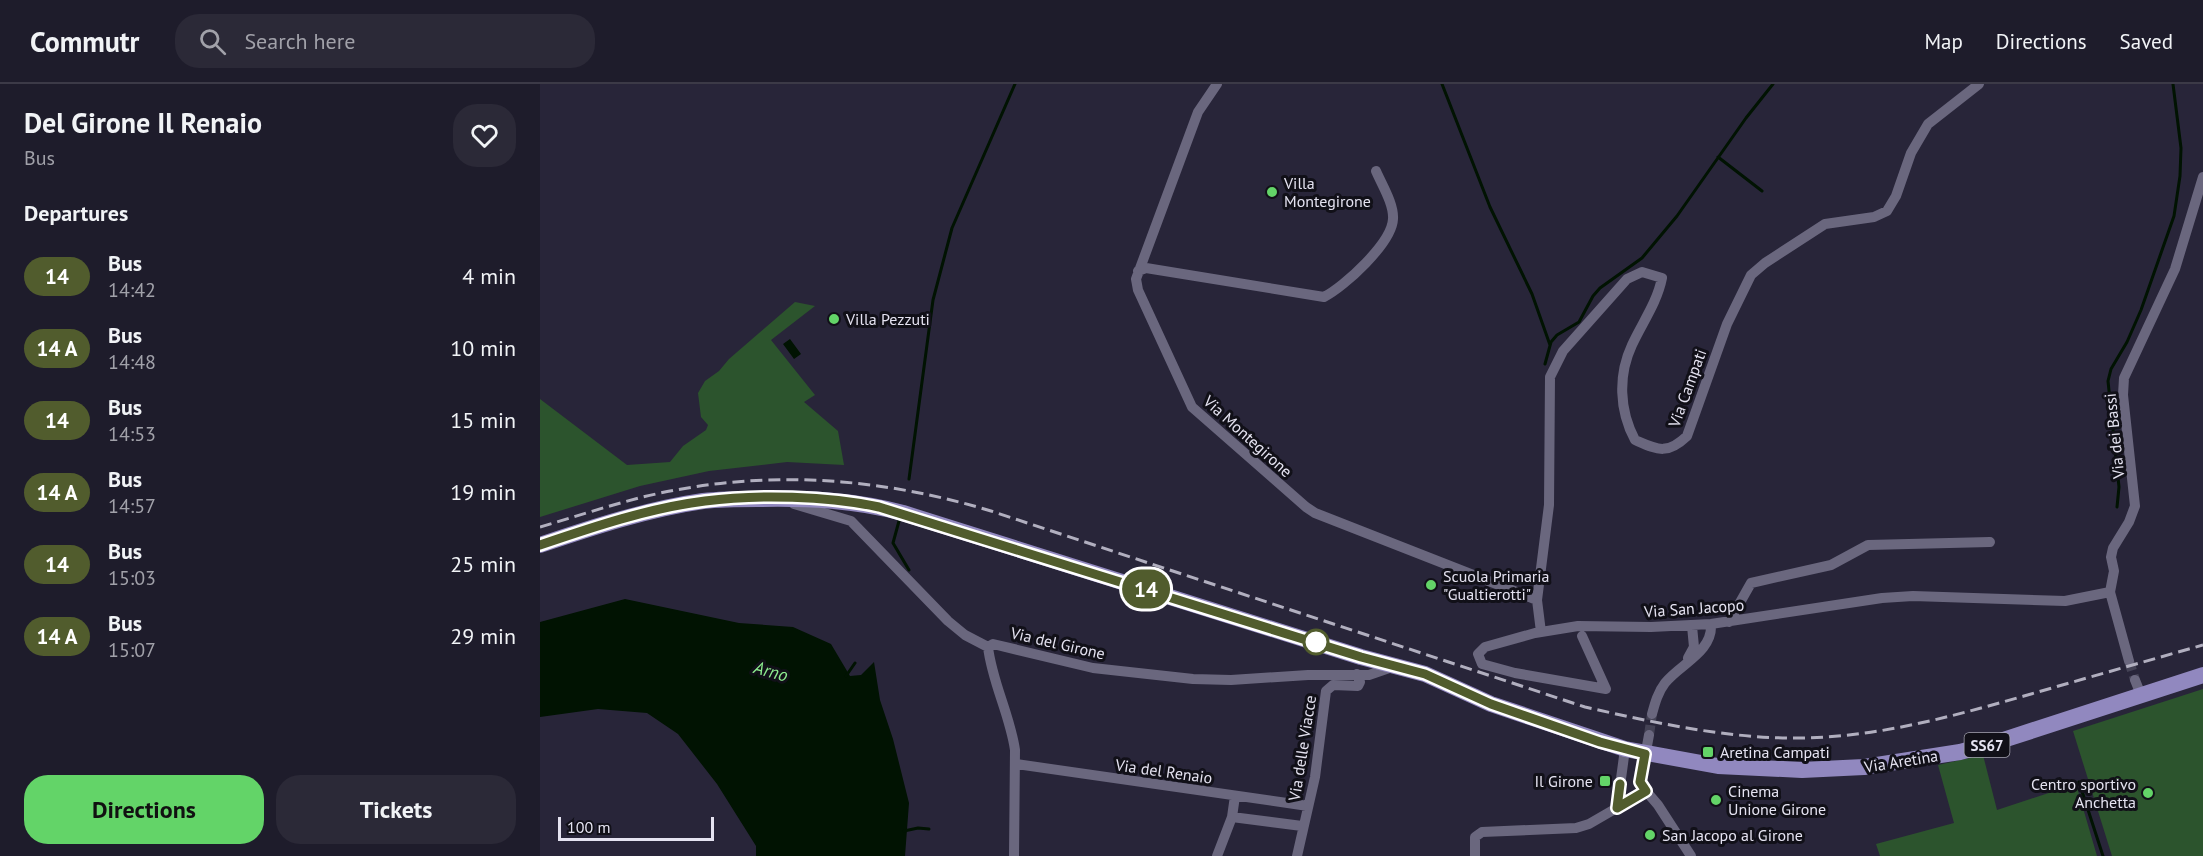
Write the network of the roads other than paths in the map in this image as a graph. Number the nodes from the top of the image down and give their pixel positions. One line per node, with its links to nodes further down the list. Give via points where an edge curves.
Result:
1 (1217, 84): 5 (street, Via Montegirone, via 1198,112)
2 (1979, 84): 10 (street, Via Campati, via 1928,124 1911,153 1887,211 1874,217 1826,224 1751,275 1726,324 1687,436 1676,447 1664,449 1635,440 1625,414 1622,387 1631,347 1656,299 1662,278 1642,272 1627,279 1563,351 1550,376 1549,505)
3 (1376, 171): 5 (street, via 1394,218 1392,228 1353,277 1324,297 1146,268)
4 (2203, 177): 9 (street, Via dei Bassi, via 2175,269 2124,378 2135,506 2110,557 2114,571)
5 (1138, 271): 10 (street, Via Montegirone, via 1138,290 1192,407 1306,507)
6 (770, 498): 8 (main road, SS67, via 677,506); 16 (street, Via del Girone, via 851,521 948,621); 17 (main road, SS67, via 860,503 903,513)
7 (1990, 542): 11 (street, via 1868,545 1831,566 1751,583)
8 (540, 545)
9 (2110, 592): 11 (street, Via San Jacopo, via 2065,601 1882,598); 19 (street, Via dei Bassi)
10 (1537, 600): 14 (street, Via Campati)
11 (1729, 622): 12 (street, Via San Jacopo)
12 (1711, 624): 13 (street, Via San Jacopo); 18 (street, via 1704,646)
13 (1692, 626): 14 (street, Via San Jacopo, via 1578,626); 18 (street, via 1694,647)
14 (1541, 632): 15 (street, Via San Jacopo, via 1485,647 1479,652 1479,660 1503,670 1606,689)
15 (1582, 636)
16 (988, 646): 21 (street, Via del Girone, via 1015,647 1103,669 1193,679); 27 (street, via 1013,734)
17 (1361, 657): 20 (main road, SS67); 21 (street)
18 (1687, 661): 23 (street, via 1662,688)
19 (2129, 661)
20 (1395, 666): 21 (street, Via del Girone, via 1376,674); 25 (main road, SS67, via 1425,674 1491,704)
21 (1357, 674): 30 (street, Via delle Viacce, via 1358,686 1333,685 1326,691)
22 (2203, 675): 26 (main road, Via Aretina / SS67, via 2138,688 1997,742 1864,767 1762,769)
23 (1652, 714)
24 (1649, 735): 26 (street)
25 (1624, 749): 26 (main road, Via Aretina / SS67); 31 (street)
26 (1645, 754): 28 (street, via 1640,782)
27 (1016, 764): 29 (street, Via del Renaio); 34 (street)
28 (1646, 791): 31 (street); 38 (street)
29 (1235, 796): 30 (street, Via del Renaio); 32 (street)
30 (1308, 807): 33 (street, Via delle Viacce)
31 (1617, 808): 37 (street, via 1576,828 1482,832 1475,837)
32 (1232, 817): 33 (street); 35 (street)
33 (1302, 826): 36 (street, Via delle Viacce)
34 (1014, 856)
35 (1217, 856)
36 (1297, 856)
37 (1475, 856)
38 (1691, 856)

